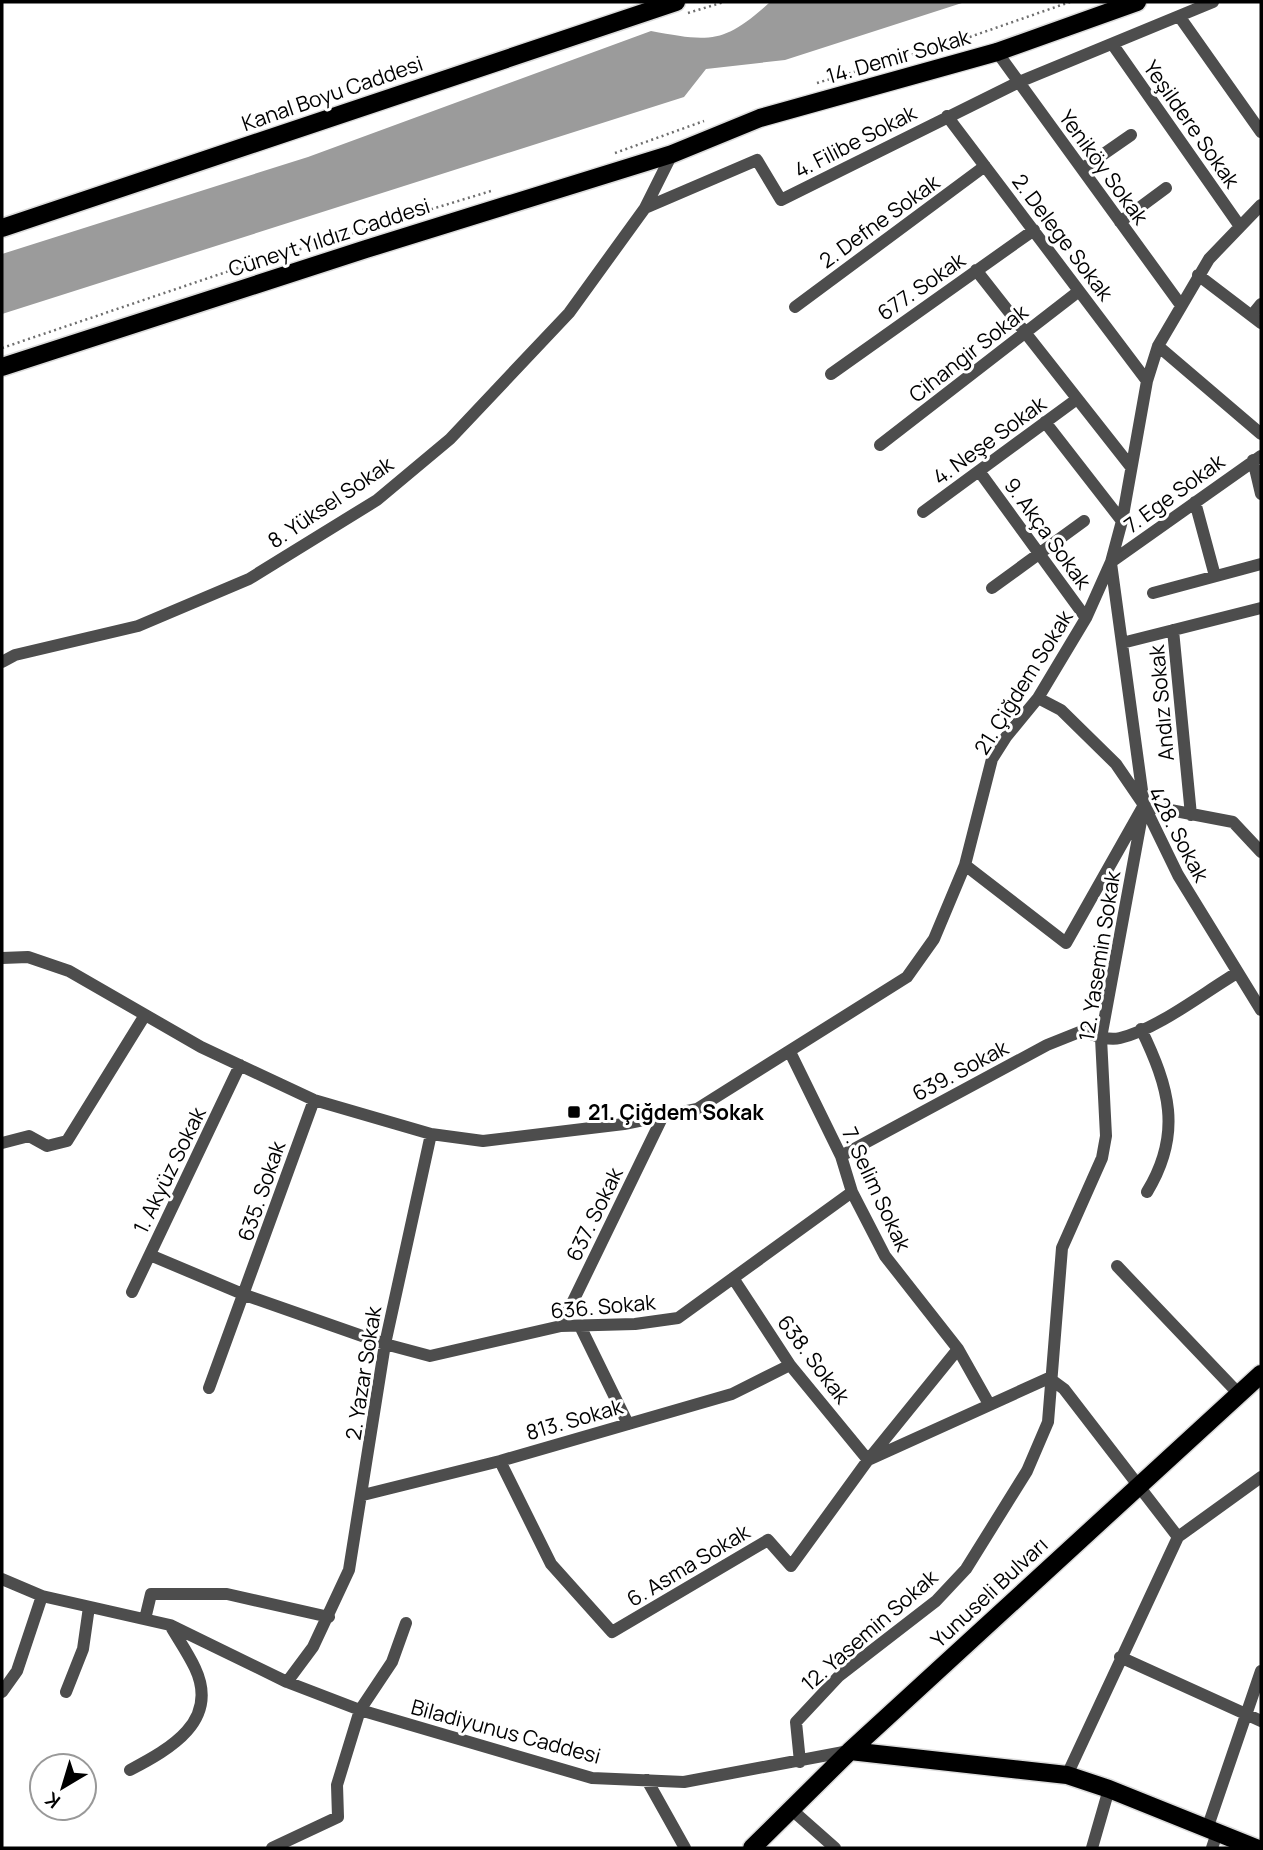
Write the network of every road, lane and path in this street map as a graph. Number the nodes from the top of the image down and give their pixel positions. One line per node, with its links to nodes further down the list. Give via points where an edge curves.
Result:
1 (676, 2): 24 (main road, Kanal Boyu Caddesi)
2 (1070, 2): 9 (path)
3 (1137, 2): 7 (main road, 14. Demir Sokak)
4 (1213, 2): 5 (street)
5 (1179, 16): 6 (street); 12 (street)
6 (1113, 46): 8 (street); 23 (street, Yeşildere Sokak)
7 (997, 52): 8 (street, Yeniköy Sokak); 14 (main road, 14. Demir Sokak, via 760,118)
8 (1019, 82): 10 (street); 17 (street, Yeniköy Sokak)
9 (810, 85)
10 (947, 116): 16 (street, 2. Delege Sokak); 21 (street, 4. Filibe Sokak, via 781,200 757,160)
11 (712, 118): 15 (path)
12 (1261, 132)
13 (1131, 135): 17 (street)
14 (672, 154): 21 (street, 8. Yüksel Sokak); 36 (main road, Cüneyt Yıldız Caddesi)
15 (607, 155)
16 (985, 166): 25 (street, 2. Delege Sokak); 31 (street, 2. Defne Sokak)
17 (1082, 169): 22 (street, Yeniköy Sokak)
18 (1166, 188): 22 (street)
19 (492, 191): 35 (path, via 238,268)
20 (1261, 205): 23 (street, 21. Çiğdem Sokak)
21 (646, 208): 61 (street, 8. Yüksel Sokak, via 569,313 450,439 377,500 249,579 138,626)
22 (1120, 222): 29 (street, Yeniköy Sokak)
23 (1239, 225): 27 (street, 21. Çiğdem Sokak)
24 (2, 228)
25 (1034, 230): 26 (street, 677. Sokak); 28 (street, 2. Delege Sokak)
26 (976, 270): 33 (street); 37 (street, 677. Sokak)
27 (1198, 275): 29 (street, 21. Çiğdem Sokak); 32 (street)
28 (1079, 291): 33 (street, Cihangir Sokak); 38 (street, 2. Delege Sokak)
29 (1180, 304): 34 (street, 21. Çiğdem Sokak)
30 (1261, 304): 32 (street)
31 (795, 307)
32 (1257, 319)
33 (1024, 332): 39 (street); 42 (street, Cihangir Sokak)
34 (1158, 346): 38 (street, 21. Çiğdem Sokak); 41 (street)
35 (2, 348)
36 (2, 367)
37 (831, 374)
38 (1147, 381): 44 (street, 21. Çiğdem Sokak)
39 (1077, 399): 40 (street, 4. Neşe Sokak); 44 (street)
40 (1045, 422): 45 (street, 4. Neşe Sokak); 50 (street)
41 (1261, 434)
42 (880, 446)
43 (1257, 458): 46 (street); 47 (street, 7. Ege Sokak)
44 (1130, 467): 50 (street, 21. Çiğdem Sokak)
45 (979, 471): 48 (street, 4. Neşe Sokak); 51 (street, 9. Akça Sokak)
46 (1261, 494)
47 (1195, 502): 52 (street, 7. Ege Sokak); 54 (street)
48 (923, 512)
49 (1084, 521): 51 (street)
50 (1122, 521): 52 (street, 21. Çiğdem Sokak)
51 (1039, 554): 55 (street); 58 (street, 9. Akça Sokak)
52 (1111, 562): 58 (street, 21. Çiğdem Sokak); 60 (street)
53 (1261, 564): 54 (street)
54 (1215, 576): 56 (street)
55 (992, 588)
56 (1153, 593)
57 (1261, 609): 59 (street, Andız Sokak)
58 (1086, 618): 62 (street, 21. Çiğdem Sokak)
59 (1173, 630): 60 (street, Andız Sokak); 64 (street, Andız Sokak)
60 (1122, 643): 63 (street)
61 (2, 662)
62 (1038, 698): 63 (street, 428. Sokak, via 1061,710 1089,735); 66 (street, 21. Çiğdem Sokak, via 992,760)
63 (1144, 805): 64 (street); 66 (street, via 1066,943); 68 (street, 428. Sokak, via 1178,875); 72 (street, 12. Yasemin Sokak)
64 (1191, 815): 65 (street, via 1233,822)
65 (1261, 852)
66 (965, 865): 73 (street, 21. Çiğdem Sokak, via 934,939 907,977)
67 (2, 958): 70 (street, 21. Çiğdem Sokak, via 28,957 69,971)
68 (1237, 973): 69 (street, 428. Sokak); 71 (street, 639. Sokak)
69 (1261, 1010)
70 (145, 1015): 74 (street, 21. Çiğdem Sokak); 78 (street, via 67,1141 47,1146 29,1136)
71 (1141, 1029): 72 (street, 639. Sokak, via 1118,1039); 81 (street, via 1167,1096 1170,1123 1164,1157)
72 (1101, 1038): 79 (street, 639. Sokak, via 1082,1031 1047,1045); 93 (street, 12. Yasemin Sokak, via 1106,1136 1102,1158 1062,1248)
73 (790, 1052): 76 (street, 21. Çiğdem Sokak, via 697,1109); 79 (street, 7. Selim Sokak)
74 (240, 1065): 75 (street, 21. Çiğdem Sokak); 82 (street, 1. Akyüz Sokak)
75 (314, 1100): 77 (street, 21. Çiğdem Sokak); 86 (street, 635. Sokak)
76 (662, 1118): 77 (street, 21. Çiğdem Sokak, via 483,1141); 87 (street, 637. Sokak)
77 (431, 1134): 89 (street, 2. Yazar Sokak)
78 (2, 1143)
79 (841, 1156): 80 (street, 7. Selim Sokak)
80 (852, 1192): 84 (street, 636. Sokak); 90 (street, 7. Selim Sokak, via 884,1256)
81 (1147, 1192)
82 (150, 1255): 85 (street, 1. Akyüz Sokak); 86 (street)
83 (1116, 1266): 95 (street)
84 (733, 1278): 88 (street, 636. Sokak, via 678,1318); 91 (street, 638. Sokak)
85 (132, 1292)
86 (245, 1295): 89 (street, 636. Sokak); 94 (street, 635. Sokak)
87 (561, 1326): 88 (street, 636. Sokak); 89 (street, 636. Sokak, via 430,1356)
88 (581, 1328): 97 (street)
89 (385, 1344): 102 (street, 2. Yazar Sokak)
90 (958, 1349): 96 (street, 7. Selim Sokak); 98 (street, 6. Asma Sokak)
91 (790, 1364): 97 (street, 813. Sokak, via 732,1394); 98 (street, 638. Sokak)
92 (1261, 1374): 95 (main road, Yunuseli Bulvarı)
93 (1049, 1377): 96 (street); 101 (street, via 1064,1389); 120 (street, 12. Yasemin Sokak, via 1048,1422 1027,1471 966,1569 936,1601 839,1676 796,1722)
94 (209, 1388)
95 (1238, 1393): 101 (main road, Yunuseli Bulvarı)
96 (989, 1404): 98 (street)
97 (628, 1424): 99 (street, 813. Sokak)
98 (868, 1460): 99 (street, 6. Asma Sokak, via 791,1566 768,1540 612,1632 551,1564)
99 (500, 1461): 102 (street, 813. Sokak)
100 (1259, 1484): 103 (street)
101 (1139, 1486): 103 (street); 119 (main road, Yunuseli Bulvarı)
102 (363, 1495): 107 (street, 2. Yazar Sokak, via 349,1570)
103 (1178, 1537): 111 (street)
104 (2, 1578): 105 (street, Biladiyunus Caddesi)
105 (41, 1596): 106 (street, Biladiyunus Caddesi); 114 (street, via 17,1671)
106 (89, 1607): 108 (street, Biladiyunus Caddesi); 115 (street, via 83,1649)
107 (329, 1617): 108 (street, via 226,1594 152,1594); 113 (street, 2. Yazar Sokak)
108 (145, 1619): 110 (street, Biladiyunus Caddesi)
109 (407, 1623): 116 (street, via 392,1662)
110 (170, 1625): 113 (street, Biladiyunus Caddesi); 121 (street, via 196,1670 201,1700 194,1726 166,1751)
111 (1120, 1657): 117 (street); 122 (street)
112 (1261, 1671): 117 (street)
113 (287, 1682): 116 (street, Biladiyunus Caddesi)
114 (2, 1692)
115 (66, 1692)
116 (360, 1710): 123 (street, Biladiyunus Caddesi, via 592,1778); 127 (street, via 337,1785 338,1817)
117 (1245, 1712): 118 (street); 126 (street)
118 (1261, 1721)
119 (850, 1751): 120 (street, Biladiyunus Caddesi); 122 (main road); 125 (main road, Yunuseli Bulvarı)
120 (800, 1762): 123 (street, Biladiyunus Caddesi, via 684,1782)
121 (130, 1770)
122 (1067, 1775): 124 (main road)
123 (647, 1780): 128 (street)
124 (1109, 1788): 126 (main road); 131 (street)
125 (792, 1810): 129 (main road, Yunuseli Bulvarı); 130 (street)
126 (1212, 1837): 132 (main road)
127 (272, 1848)
128 (685, 1848)
129 (752, 1848)
130 (835, 1848)
131 (1092, 1848)
132 (1256, 1848)

